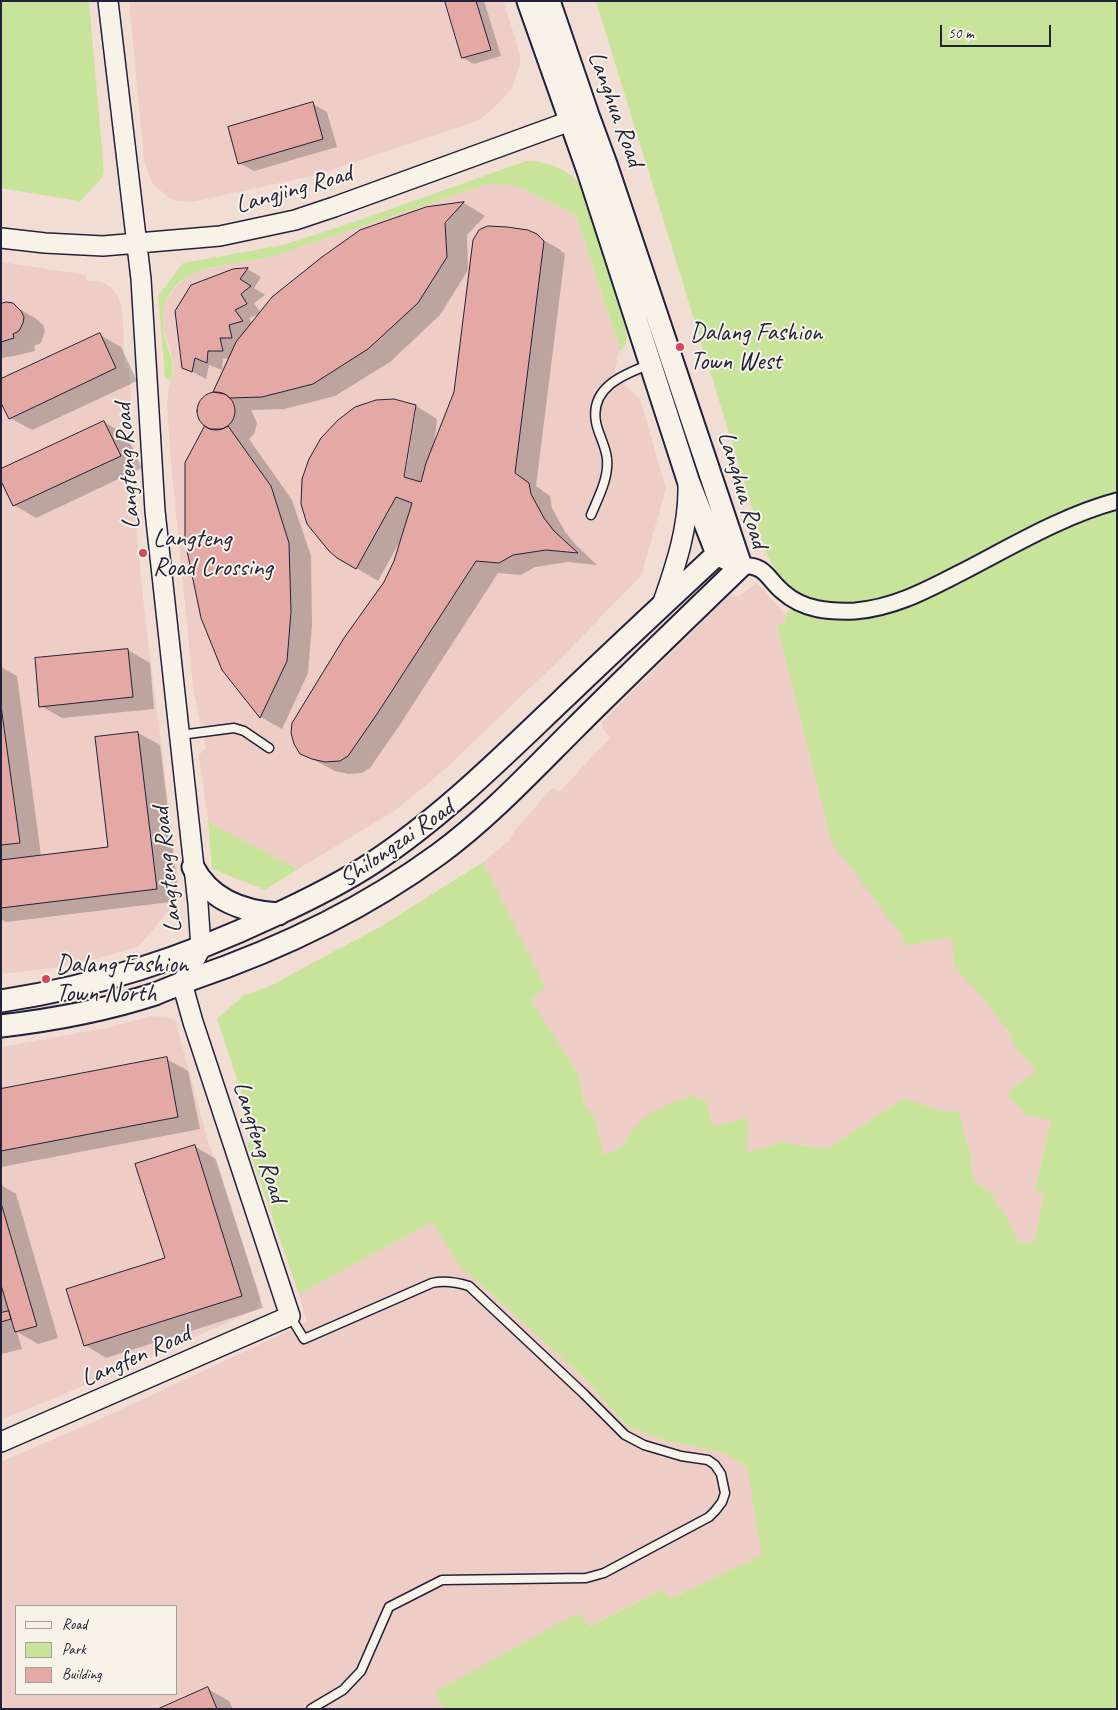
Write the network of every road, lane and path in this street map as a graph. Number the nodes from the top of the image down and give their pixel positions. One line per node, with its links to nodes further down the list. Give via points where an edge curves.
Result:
1 (108, 1): 6 (street, Langteng Road)
2 (528, 1): 4 (main road, Langhua Road)
3 (549, 1): 4 (main road, Langhua Road)
4 (579, 118): 6 (street, Langjing Road, via 295,220 220,236); 7 (main road, Langhua Road, via 588,171); 11 (main road, Langhua Road, via 613,183)
5 (1, 238): 6 (street, Langjing Road, via 102,246)
6 (136, 243): 15 (street, Langteng Road, via 155,511)
7 (651, 364): 8 (main road, Langhua Road); 10 (lane, via 619,377 596,402 596,422 604,446 607,473)
8 (688, 480): 12 (main road, Langhua Road); 14 (street, via 684,535)
9 (1117, 501): 13 (street, via 1068,519 910,598 870,609 832,611 810,608 783,592 758,568)
10 (591, 514)
11 (732, 540): 12 (main road, Shilongzai Road); 13 (main road, Langhua Road)
12 (717, 554): 13 (main road, Langhua Road); 14 (main road, Shilongzai Road)
13 (741, 566): 20 (main road, Shilongzai Road, via 526,776 440,854 332,920 244,961)
14 (662, 605): 18 (main road, Shilongzai Road, via 509,750 420,828 374,862)
15 (180, 735): 16 (lane, via 234,728); 17 (street, Langteng Road)
16 (269, 748)
17 (194, 867): 18 (main road, via 200,879 218,897 246,909); 19 (street, Langteng Road)
18 (279, 914): 19 (main road, Shilongzai Road)
19 (201, 948): 20 (street, Langteng Road); 21 (main road, Shilongzai Road, via 101,981)
20 (182, 983): 22 (main road, Shilongzai Road, via 96,1009); 23 (street, Langfeng Road)
21 (1, 1000)
22 (1, 1026)
23 (290, 1316): 24 (street, Langfen Road); 25 (lane, via 304,1339 432,1283 443,1281 469,1286 625,1435 644,1445 708,1460 721,1474 725,1493 719,1506 708,1516 596,1576 442,1580 390,1607 361,1671 343,1690)
24 (1, 1442)
25 (312, 1709)

